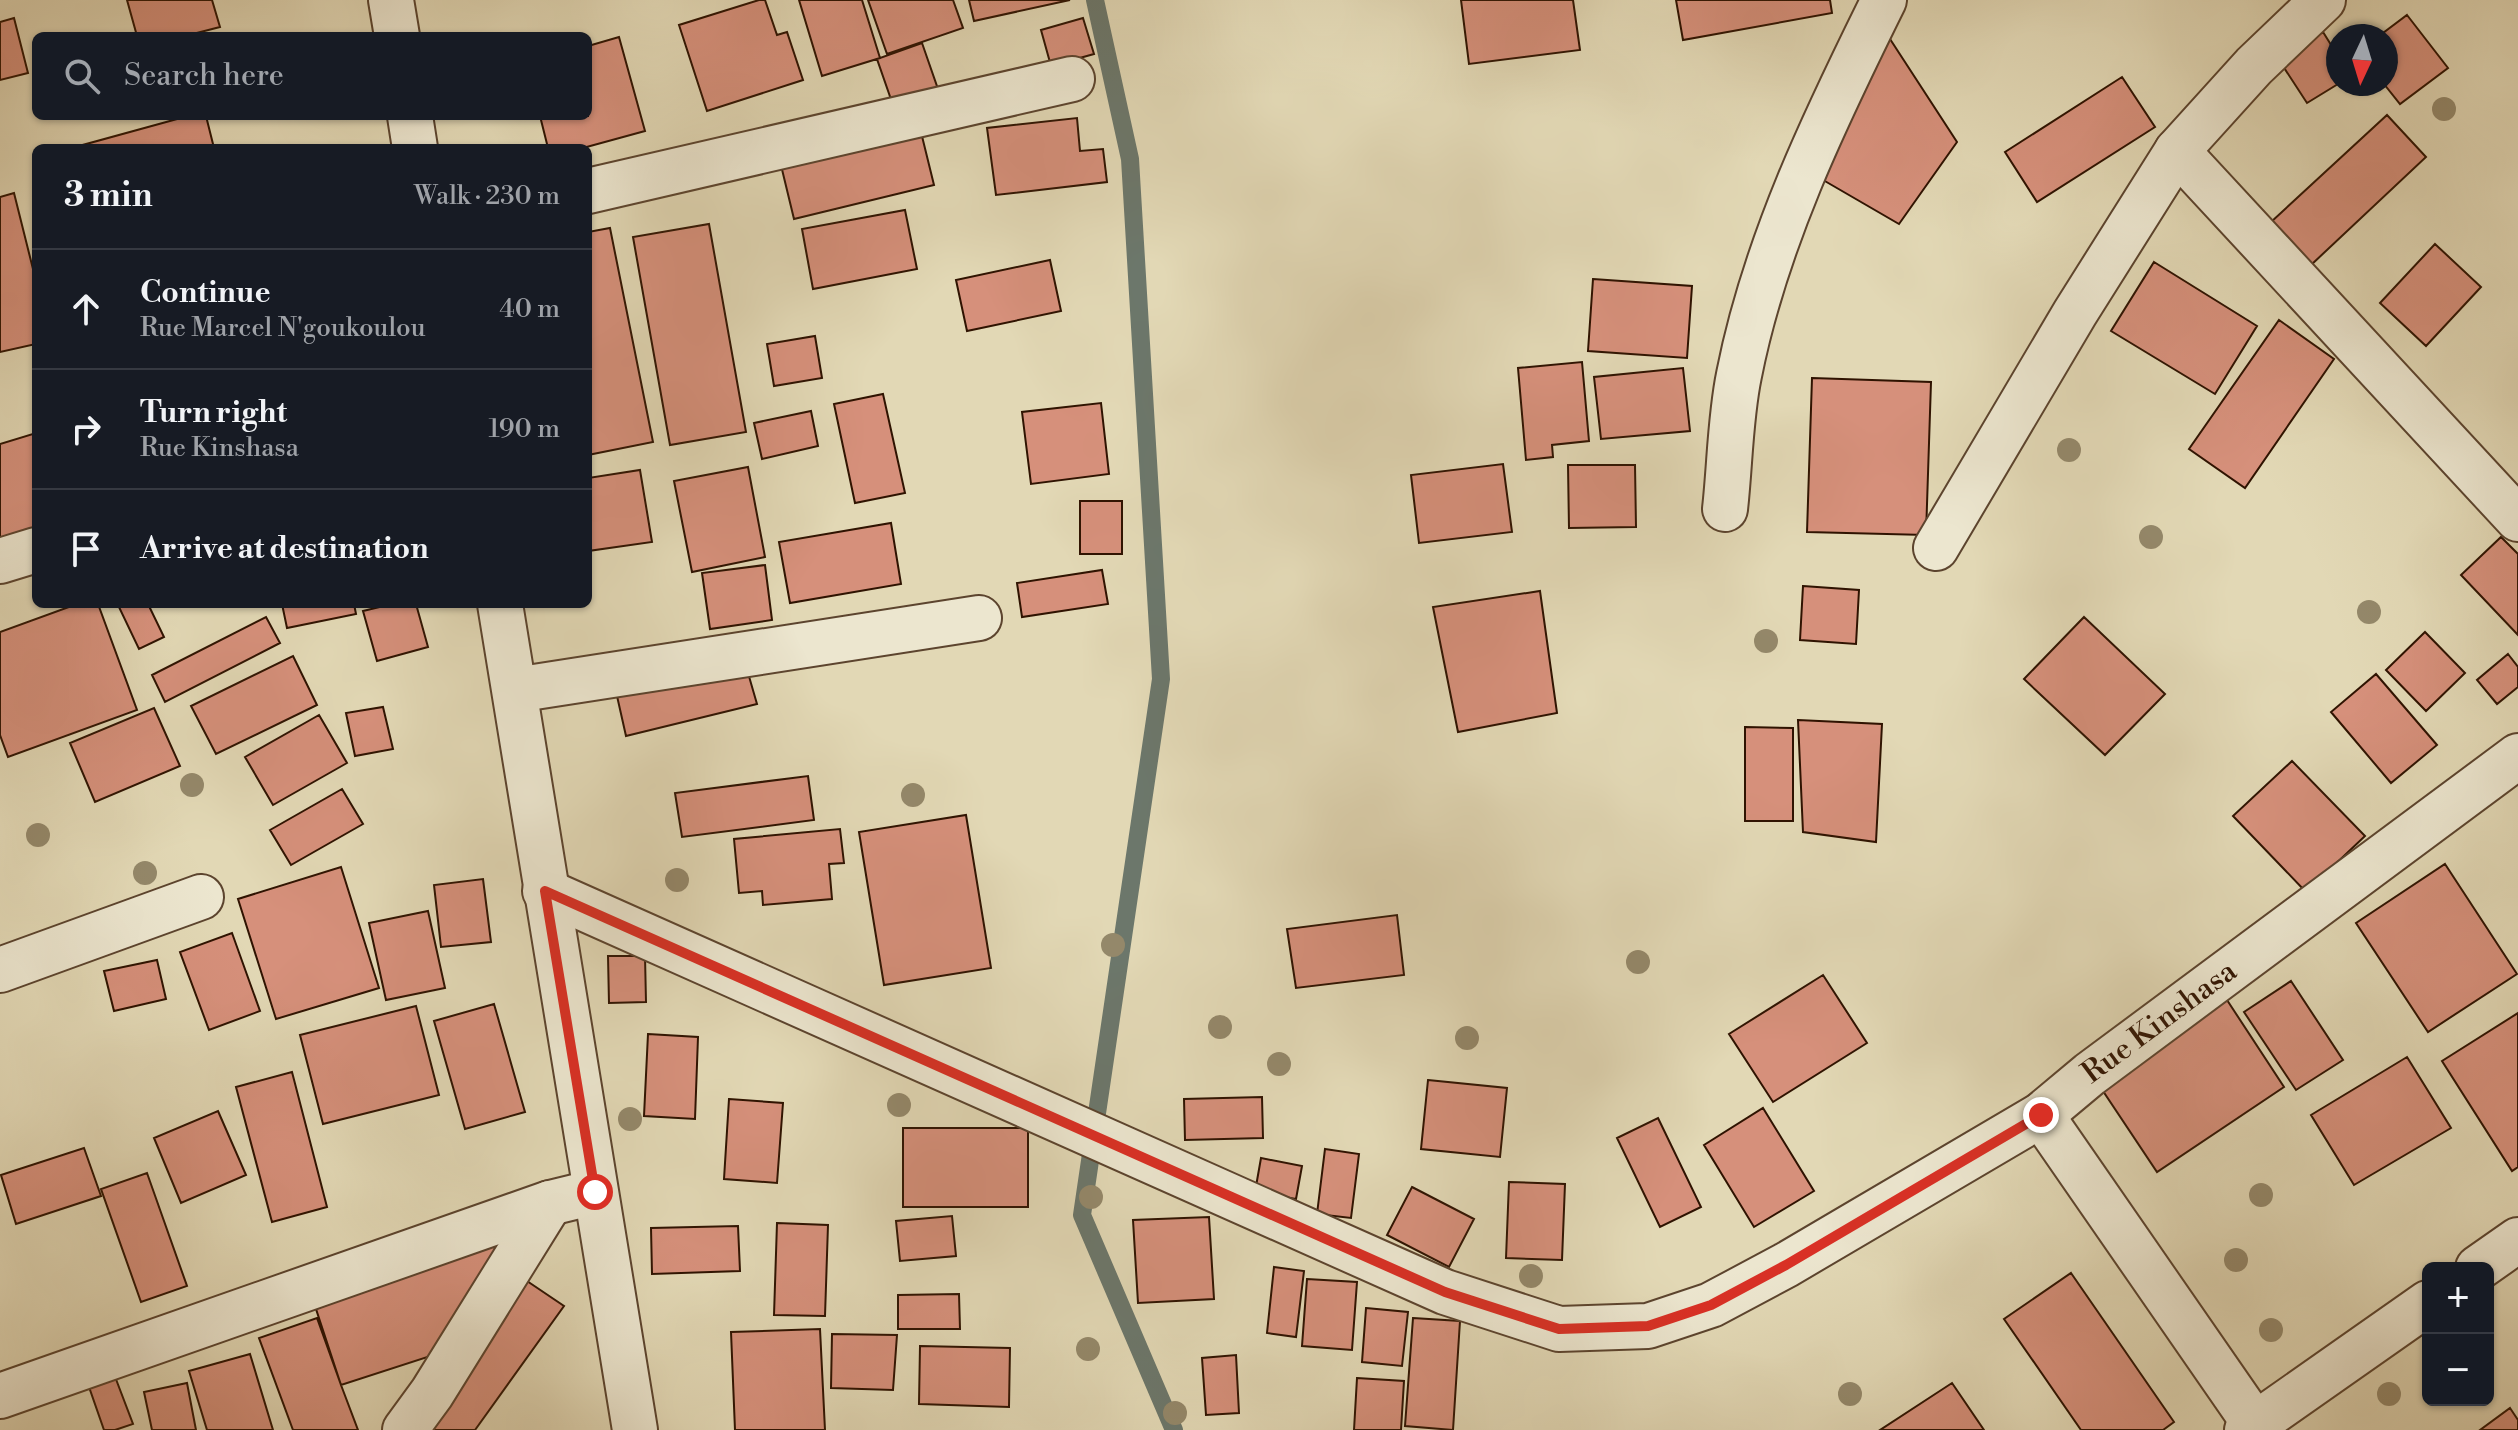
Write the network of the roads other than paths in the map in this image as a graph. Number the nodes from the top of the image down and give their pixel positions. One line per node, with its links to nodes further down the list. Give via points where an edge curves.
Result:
1 (391, 0): 4 (street)
2 (1884, 0): 10 (street, via 1836,98 1773,251 1738,376)
3 (2323, 0): 8 (street)
4 (396, 32)
5 (1072, 79): 9 (street)
6 (411, 120): 7 (street)
7 (414, 144)
8 (2177, 151): 11 (street); 12 (street)
9 (592, 190)
10 (1725, 509)
11 (2518, 519)
12 (1936, 548)
13 (32, 551): 14 (street)
14 (0, 561)
15 (501, 608): 17 (street)
16 (979, 618): 17 (street)
17 (515, 690): 19 (street)
18 (2518, 756): 22 (street, Rue Kinshasa)
19 (545, 891): 22 (street, Rue Kinshasa, via 1445,1292 1559,1329 1648,1326 1711,1305); 23 (street)
20 (201, 897): 21 (street)
21 (0, 970)
22 (2041, 1115): 29 (street)
23 (595, 1192): 24 (street); 31 (street)
24 (550, 1203): 28 (street); 30 (street)
25 (2518, 1240): 26 (street)
26 (2487, 1262)
27 (2422, 1307): 29 (street)
28 (0, 1396)
29 (2254, 1428)
30 (405, 1430)
31 (635, 1430)

